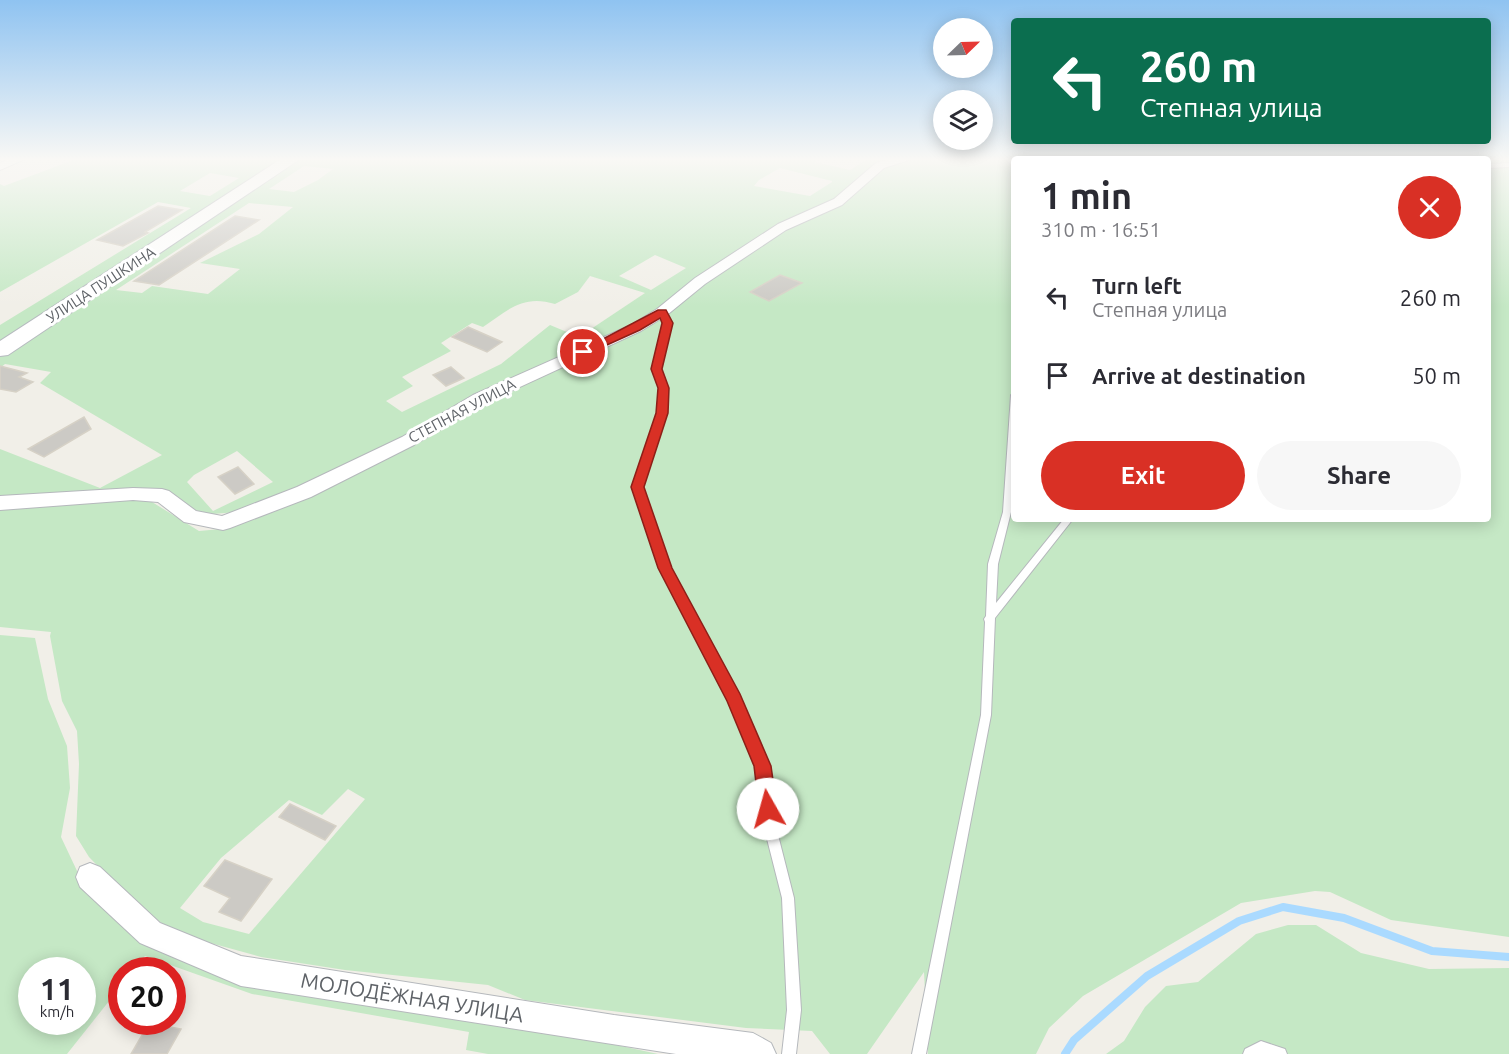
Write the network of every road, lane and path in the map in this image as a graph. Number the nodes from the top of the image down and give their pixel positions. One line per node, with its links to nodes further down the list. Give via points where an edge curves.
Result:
1 (217, 208): 4 (street, УЛИЦА ПУШКИНА)
2 (823, 208): 3 (street, СТЕПНАЯ УЛИЦА, via 782,227 700,281)
3 (662, 312): 6 (street, СТЕПНАЯ УЛИЦА, via 636,328 479,399 408,441 304,492 223,523 191,517 162,496 152,495); 11 (lane, via 668,323 657,369 664,388 662,413 638,487 665,568 734,699 763,766 771,831 788,898 794,1010)
4 (0, 350)
5 (1011, 446): 8 (lane, via 1007,512 993,564)
6 (0, 503)
7 (1067, 522): 8 (lane)
8 (989, 619): 12 (lane, via 986,715)
9 (90, 877): 10 (street, МОЛОДЁЖНАЯ УЛИЦА, via 150,933 242,971 753,1049)
10 (760, 1054)
11 (789, 1054)
12 (919, 1054)
13 (1250, 1054): 14 (lane, via 1261,1048)
14 (1280, 1054)

